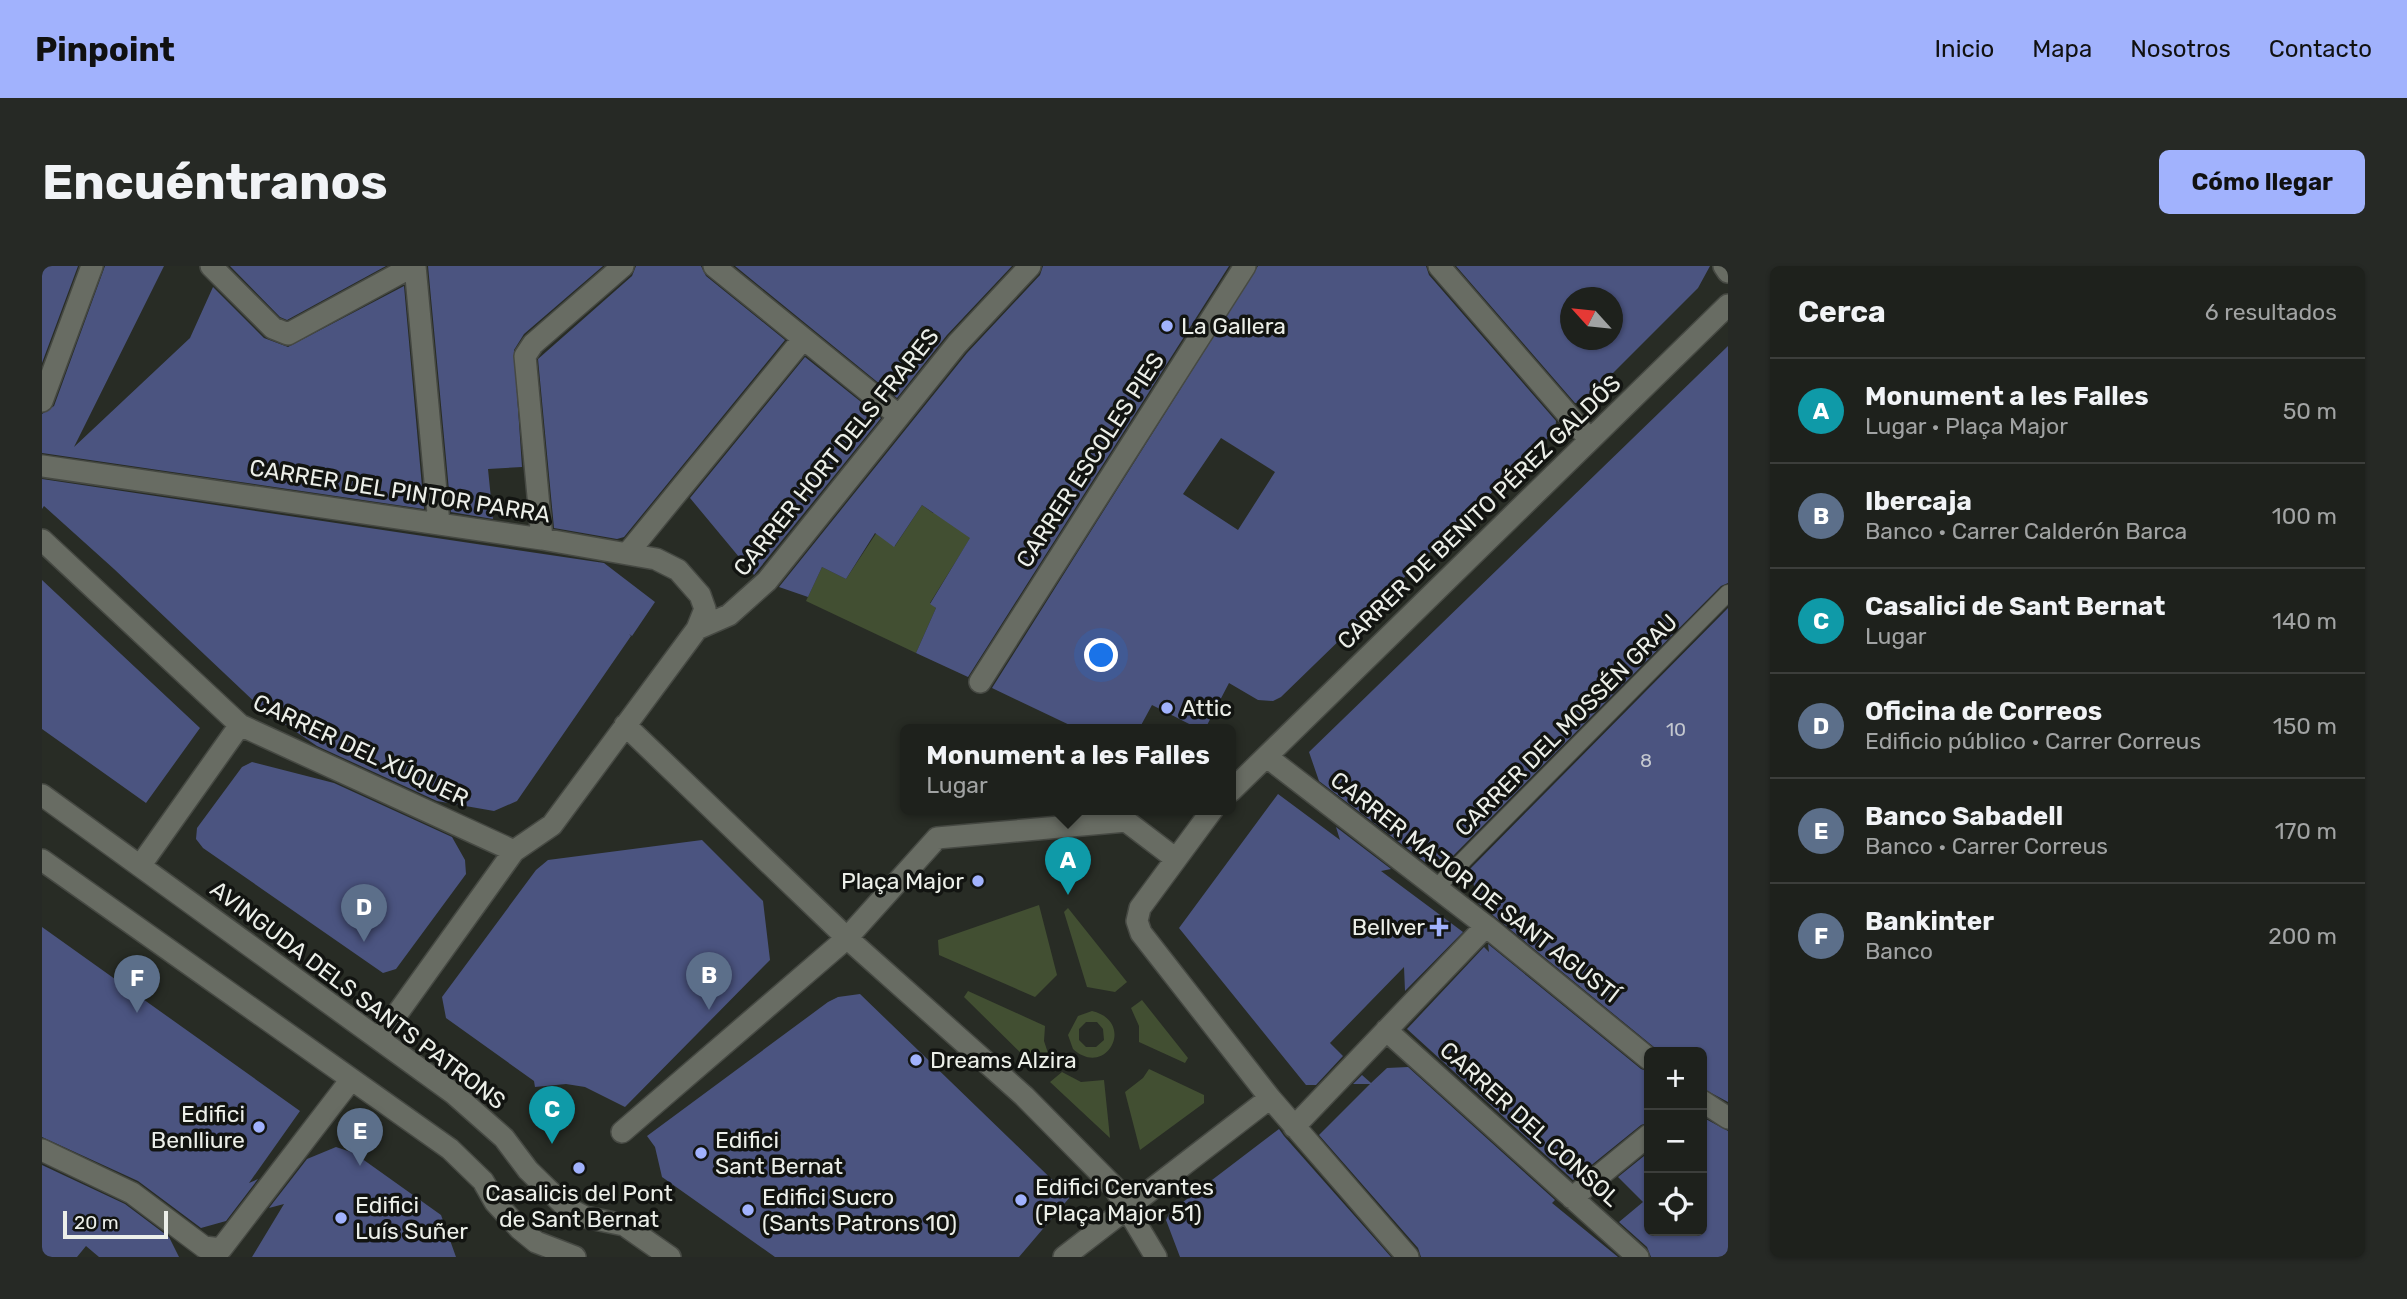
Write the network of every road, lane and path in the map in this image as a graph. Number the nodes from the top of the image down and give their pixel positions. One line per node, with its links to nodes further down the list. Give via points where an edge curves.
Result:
1 (92, 266): 13 (street)
2 (211, 266): 3 (street, via 273,328 288,334)
3 (414, 266): 17 (street)
4 (623, 266): 18 (street, via 525,356)
5 (714, 266): 12 (street)
6 (1030, 266): 14 (street, CARRER HORT DELS FRARES)
7 (1245, 266): 23 (street, CARRER ESCOLES PIES)
8 (1439, 266): 15 (street)
9 (1724, 266): 10 (street)
10 (1728, 272)
11 (1728, 305): 15 (street, CARRER DE BENITO PÉREZ GALDÓS)
12 (803, 338): 14 (street); 20 (street)
13 (42, 401)
14 (899, 415): 22 (street, CARRER HORT DELS FRARES, via 751,598 729,615)
15 (1590, 440): 26 (street, CARRER DE BENITO PÉREZ GALDÓS)
16 (42, 466): 17 (street, CARRER DEL PINTOR PARRA)
17 (439, 524): 18 (street, CARRER DEL PINTOR PARRA)
18 (542, 539): 20 (street, CARRER DEL PINTOR PARRA)
19 (42, 540): 24 (street, CARRER DEL XÚQUER)
20 (627, 554): 22 (street, CARRER DEL PINTOR PARRA, via 662,562 691,583 705,609)
21 (1728, 593): 34 (lane, CARRER DEL MOSSÉN GRAU)
22 (697, 629): 25 (street, CARRER HORT DELS FRARES)
23 (979, 682)
24 (240, 725): 30 (street, CARRER DEL XÚQUER); 33 (street)
25 (625, 725): 30 (street, CARRER HORT DELS FRARES, via 552,825); 36 (street)
26 (1267, 757): 27 (street); 34 (street, CARRER MAJOR DE SANT AGUSTÍ)
27 (1236, 786)
28 (42, 795): 33 (street, AVINGUDA DELS SANTS PATRONS)
29 (1209, 815): 31 (street)
30 (514, 851): 38 (street, CARRER HORT DELS FRARES)
31 (1176, 859): 36 (street, via 1126,821 937,838); 41 (street, via 1140,908 1137,921 1141,933)
32 (42, 860): 40 (street)
33 (140, 866): 38 (street, AVINGUDA DELS SANTS PATRONS)
34 (1436, 888): 35 (street, CARRER MAJOR DE SANT AGUSTÍ)
35 (1486, 926): 37 (street); 39 (street, CARRER MAJOR DE SANT AGUSTÍ)
36 (847, 938): 45 (street); 49 (street, via 1024,1096 1114,1187)
37 (1386, 1030): 44 (street); 48 (street, CARRER DEL CONSOL)
38 (379, 1039): 52 (street, AVINGUDA DELS SANTS PATRONS, via 480,1115 567,1208 624,1225)
39 (1644, 1055)
40 (350, 1081): 50 (street); 51 (street, via 469,1165 511,1221 536,1242)
41 (1270, 1098): 44 (street); 49 (street)
42 (1707, 1104): 43 (street)
43 (1728, 1118)
44 (1294, 1127): 55 (street)
45 (622, 1132)
46 (1644, 1139): 48 (street)
47 (42, 1150): 50 (street, via 132,1193 204,1247)
48 (1572, 1198): 56 (street, CARRER DEL CONSOL)
49 (1127, 1210): 53 (street); 54 (street)
50 (221, 1253)
51 (575, 1257)
52 (670, 1257)
53 (1064, 1257)
54 (1156, 1257)
55 (1408, 1257)
56 (1638, 1257)

